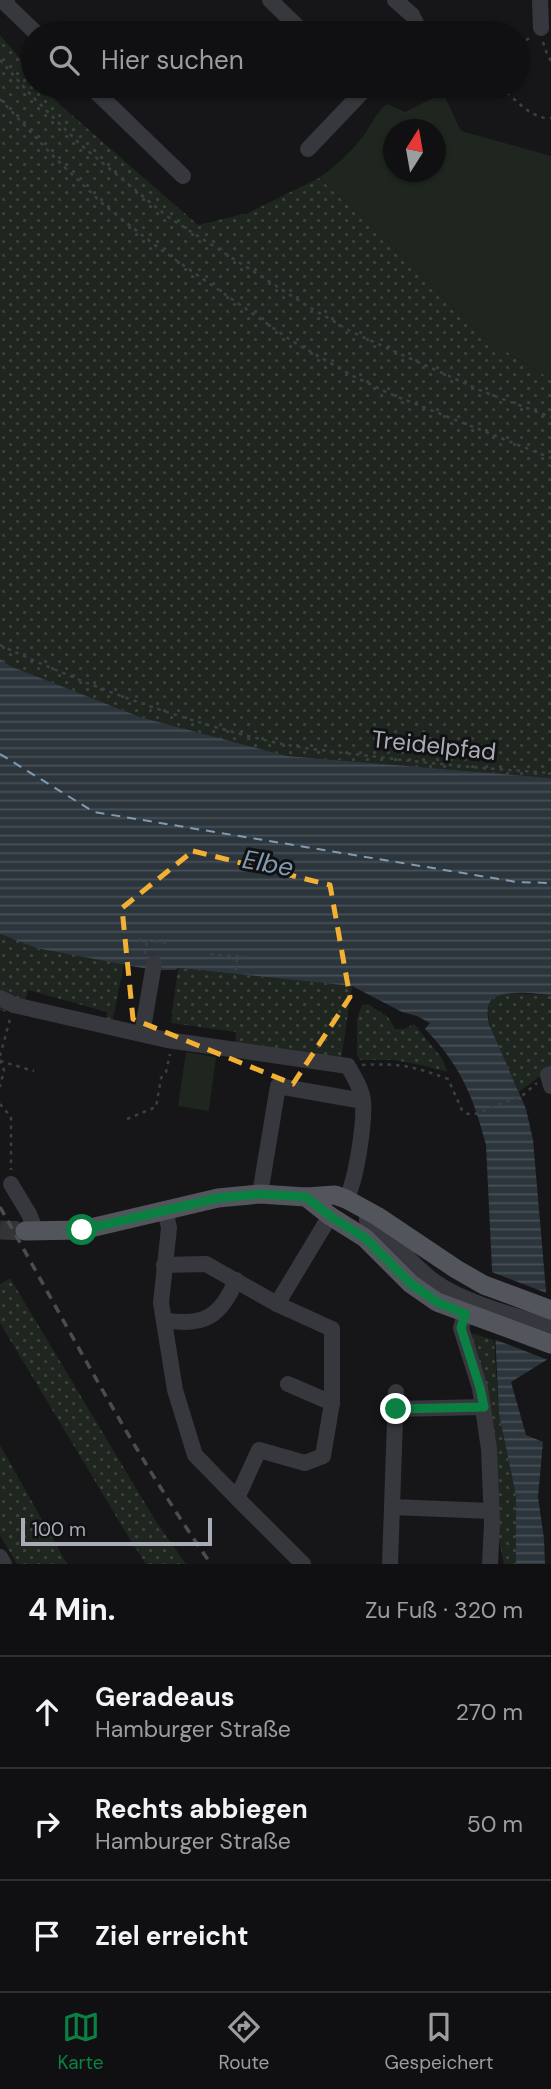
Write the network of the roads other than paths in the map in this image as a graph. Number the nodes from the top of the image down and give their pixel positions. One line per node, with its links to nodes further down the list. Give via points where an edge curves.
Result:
1 (7, 0): 6 (street)
2 (270, 0): 7 (street)
3 (396, 0): 8 (street)
4 (411, 0): 9 (street)
5 (540, 0): 10 (street)
6 (24, 21)
7 (292, 21)
8 (414, 21)
9 (417, 21)
10 (541, 28)
11 (102, 98): 14 (street)
12 (353, 98): 13 (street)
13 (308, 149)
14 (183, 176)
15 (147, 962): 17 (street)
16 (7, 1001): 17 (street)
17 (137, 1033): 18 (street)
18 (286, 1057): 19 (street); 20 (street, via 348,1066)
19 (278, 1086): 20 (street); 22 (street)
20 (363, 1101): 24 (street, via 353,1187)
21 (11, 1184): 27 (street, via 29,1214)
22 (260, 1194): 23 (main road); 25 (main road)
23 (306, 1197): 24 (main road); 26 (main road); 30 (street, via 345,1208 370,1222 436,1282)
24 (346, 1199): 30 (main road, via 456,1269)
25 (165, 1209): 27 (main road, via 82,1230); 28 (street, via 169,1228)
26 (330, 1216): 31 (street); 33 (main road, via 365,1238 411,1284)
27 (31, 1231)
28 (164, 1265): 29 (street, via 206,1264); 34 (street)
29 (236, 1280): 31 (street); 34 (street, via 214,1314 196,1323)
30 (485, 1303): 32 (main road); 33 (main road); 35 (street); 36 (main road)
31 (277, 1304): 39 (street, via 332,1329)
32 (551, 1310)
33 (465, 1314): 40 (street, via 461,1328)
34 (164, 1320): 42 (street, via 175,1390 195,1455)
35 (551, 1327)
36 (551, 1344)
37 (288, 1384): 39 (street)
38 (396, 1392): 41 (street)
39 (332, 1403): 42 (street, via 323,1456 305,1463 259,1450)
40 (484, 1407): 41 (street); 44 (street)
41 (396, 1409): 43 (street)
42 (237, 1498): 47 (street)
43 (392, 1507): 44 (street); 48 (street)
44 (492, 1519): 49 (street); 50 (street)
45 (0, 1557): 46 (street)
46 (4, 1564)
47 (303, 1564)
48 (390, 1564)
49 (491, 1564)
50 (501, 1564)

